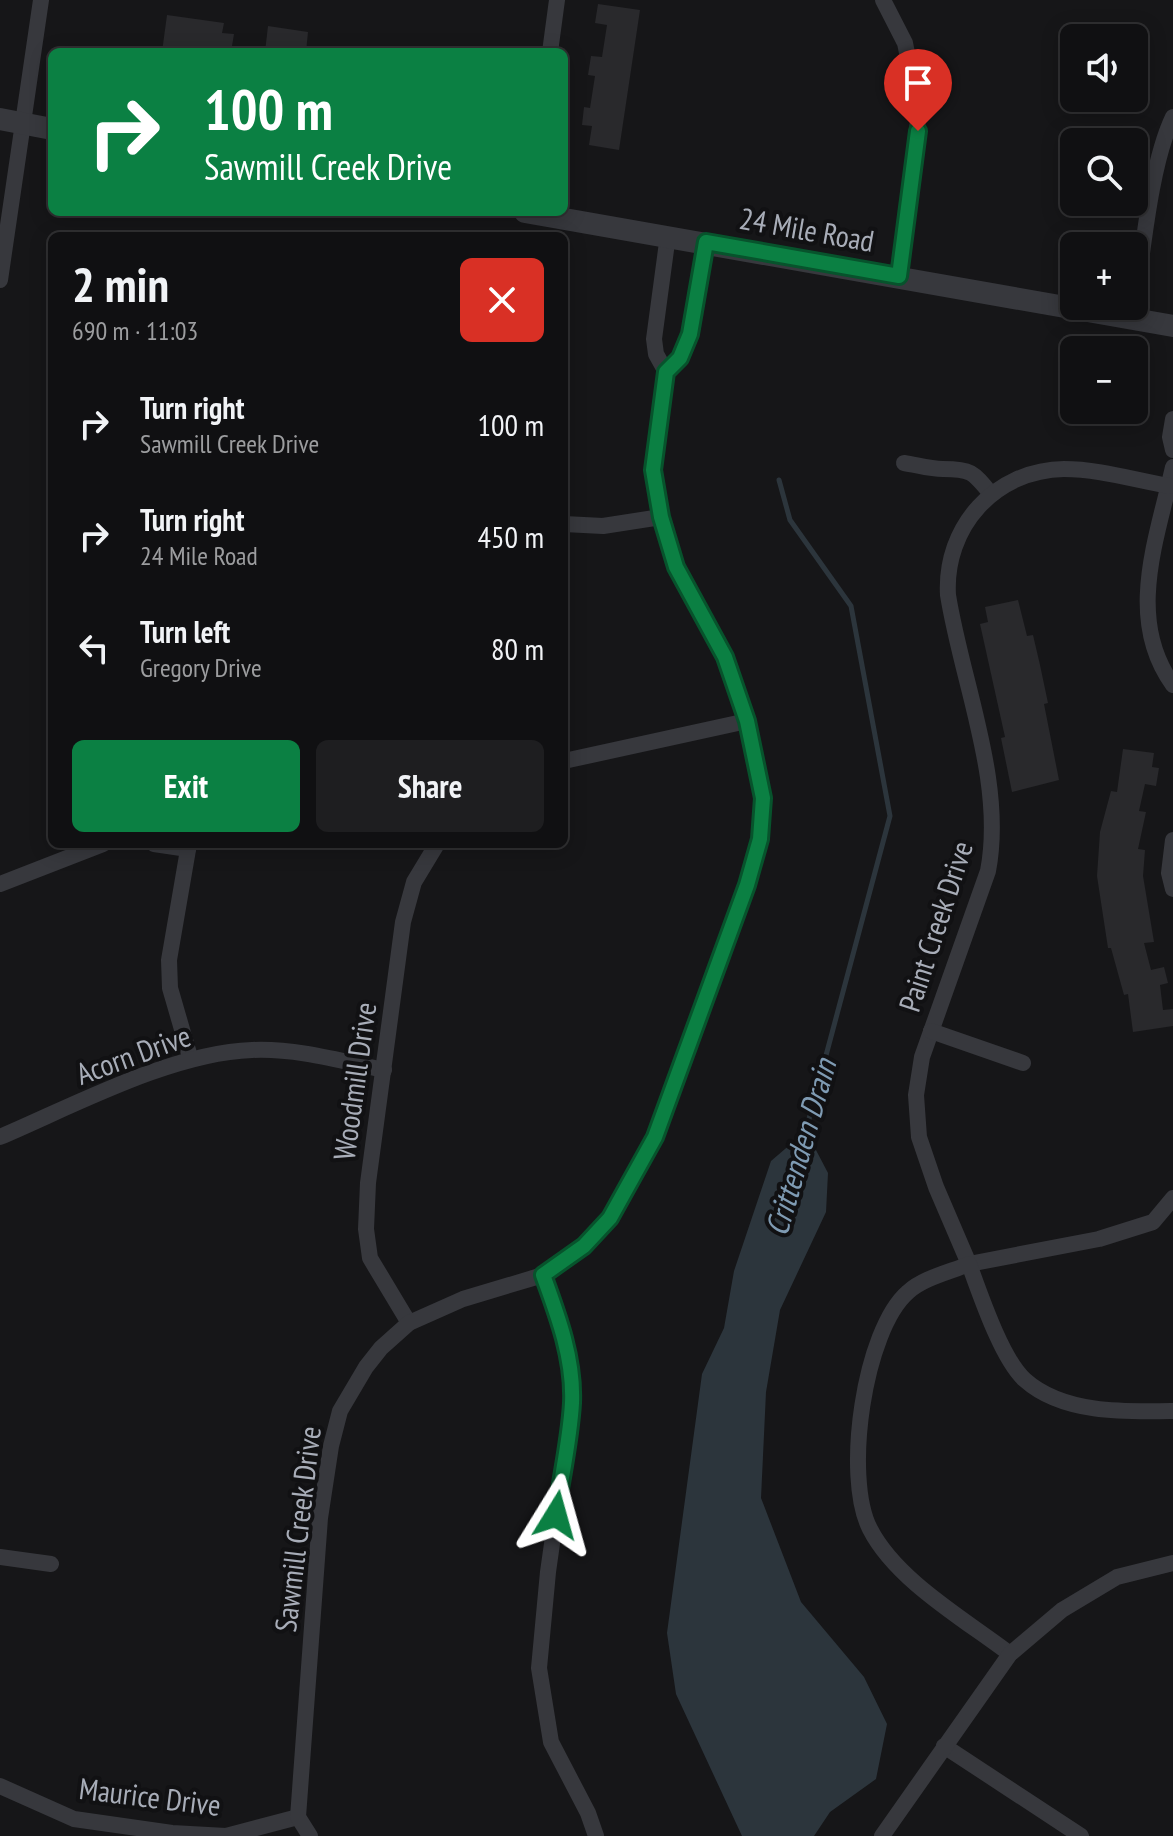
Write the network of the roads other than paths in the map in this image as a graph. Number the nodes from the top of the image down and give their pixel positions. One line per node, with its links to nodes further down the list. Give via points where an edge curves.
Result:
1 (41, 0): 7 (street)
2 (557, 0): 4 (street)
3 (883, 0): 13 (street, via 905,43 919,112)
4 (551, 48)
5 (1173, 117): 10 (street)
6 (0, 119): 7 (street)
7 (24, 123): 8 (street); 14 (street)
8 (48, 128)
9 (551, 216): 11 (street, 24 Mile Road)
10 (1147, 232)
11 (668, 235): 12 (street, 24 Mile Road); 18 (street, Sawmill Creek Drive, via 654,339)
12 (706, 242): 13 (street, 24 Mile Road); 18 (street, Sawmill Creek Drive, via 690,334 680,358)
13 (899, 276): 15 (street, 24 Mile Road)
14 (0, 280)
15 (1060, 306)
16 (1139, 320): 17 (street, 24 Mile Road)
17 (1173, 326)
18 (666, 372): 25 (street, Sawmill Creek Drive, via 653,470)
19 (1173, 419): 20 (street)
20 (1173, 450)
21 (904, 463): 24 (street, via 959,467)
22 (1173, 467): 23 (street)
23 (1169, 486): 24 (street, via 1048,470 1011,481); 27 (street, via 1146,603 1152,645)
24 (991, 494): 36 (street, Paint Creek Drive, via 968,518 956,541 947,584 991,802 992,848)
25 (661, 517): 26 (street, via 603,526); 28 (street, Sawmill Creek Drive, via 676,567 725,657)
26 (568, 524)
27 (1173, 685)
28 (747, 721): 29 (street); 43 (street, Sawmill Creek Drive, via 763,798 760,839 668,1102 655,1137 610,1218 584,1246)
29 (568, 760)
30 (1173, 840): 35 (street)
31 (93, 848): 34 (street)
32 (188, 848): 37 (street, via 169,960 170,988)
33 (435, 848): 39 (street, Woodmill Drive, via 414,882 403,922)
34 (0, 884)
35 (1173, 889)
36 (931, 1031): 38 (street); 42 (street, Paint Creek Drive, via 918,1076 919,1137)
37 (190, 1057): 39 (street, Acorn Drive, via 301,1053); 40 (street, Acorn Drive)
38 (1023, 1063)
39 (384, 1070): 44 (street, Woodmill Drive, via 366,1229 370,1258)
40 (0, 1137)
41 (1171, 1200): 42 (street, via 1153,1222)
42 (969, 1264): 45 (street, Paint Creek Drive, via 996,1335 1024,1380 1053,1397 1086,1407); 49 (street, via 909,1291 886,1318 872,1360 856,1449 859,1488 869,1527 895,1565)
43 (543, 1275): 44 (street, Sawmill Creek Drive, via 463,1299); 54 (street, via 569,1361 572,1402 539,1668 551,1742)
44 (409, 1323): 52 (street, Sawmill Creek Drive, via 381,1348 350,1391 331,1446 320,1518)
45 (1173, 1411)
46 (0, 1557): 48 (street)
47 (1173, 1563): 49 (street, via 1117,1577 1062,1610)
48 (51, 1564)
49 (1010, 1654): 50 (street)
50 (944, 1746): 55 (street); 56 (street)
51 (0, 1786): 52 (street, Maurice Drive, via 74,1819 172,1833 226,1836)
52 (298, 1817): 53 (street)
53 (310, 1836)
54 (596, 1836)
55 (882, 1836)
56 (1081, 1836)

